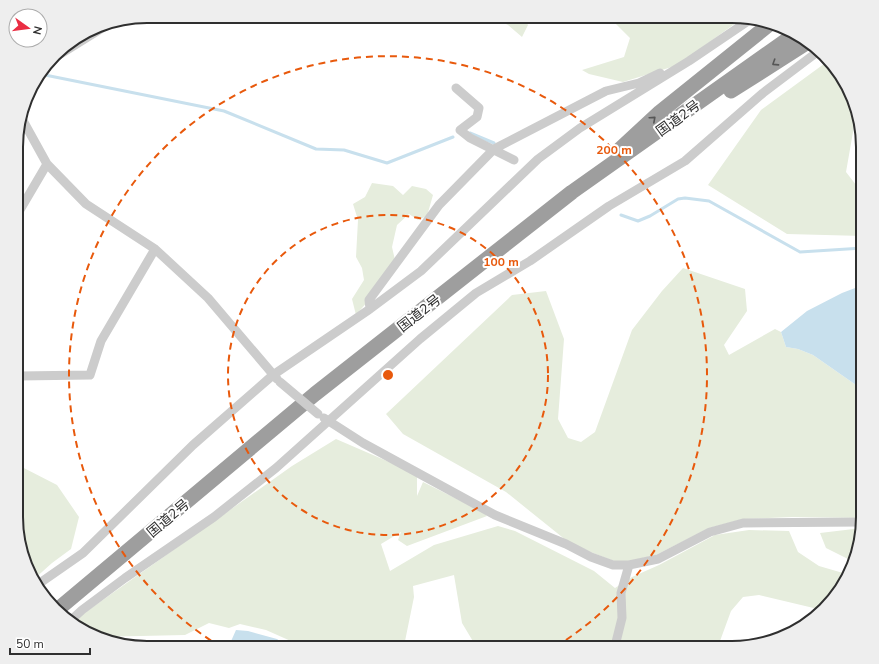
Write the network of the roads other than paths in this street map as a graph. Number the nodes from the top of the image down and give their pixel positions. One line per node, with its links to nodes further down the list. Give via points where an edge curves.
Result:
1 (744, 24): 6 (street)
2 (765, 27): 13 (highway, one-way to 2, via 660,112)
3 (790, 38): 10 (highway, 国道2号)
4 (803, 46): 10 (highway, one-way to 10)
5 (814, 54): 19 (street, via 763,93 685,161 609,206 530,261 476,293)
6 (667, 75): 9 (street, via 661,73 639,83 606,91); 16 (street, via 580,128 538,159 421,271)
7 (456, 88): 9 (street, via 479,108 477,117 460,130 470,138)
8 (25, 123): 12 (street)
9 (494, 149): 11 (street); 16 (street, via 439,205 369,300)
10 (625, 156): 13 (highway, 国道2号)
11 (514, 160)
12 (47, 164): 14 (street); 15 (street, via 86,204)
13 (572, 192): 23 (highway, 国道2号, via 315,394)
14 (23, 205)
15 (155, 249): 17 (street, via 100,340 90,375); 18 (street, via 208,298)
16 (370, 309): 18 (street)
17 (23, 375)
18 (276, 378): 19 (street, bridge); 22 (street, via 193,445 83,553)
19 (327, 421): 21 (street, via 495,515 591,557 614,564); 24 (street, via 276,468 220,512 125,578)
20 (856, 522): 21 (street, via 743,523 710,532 658,559)
21 (630, 565): 25 (street, via 621,593 622,618)
22 (42, 582)
23 (61, 606)
24 (74, 617)
25 (616, 641)

